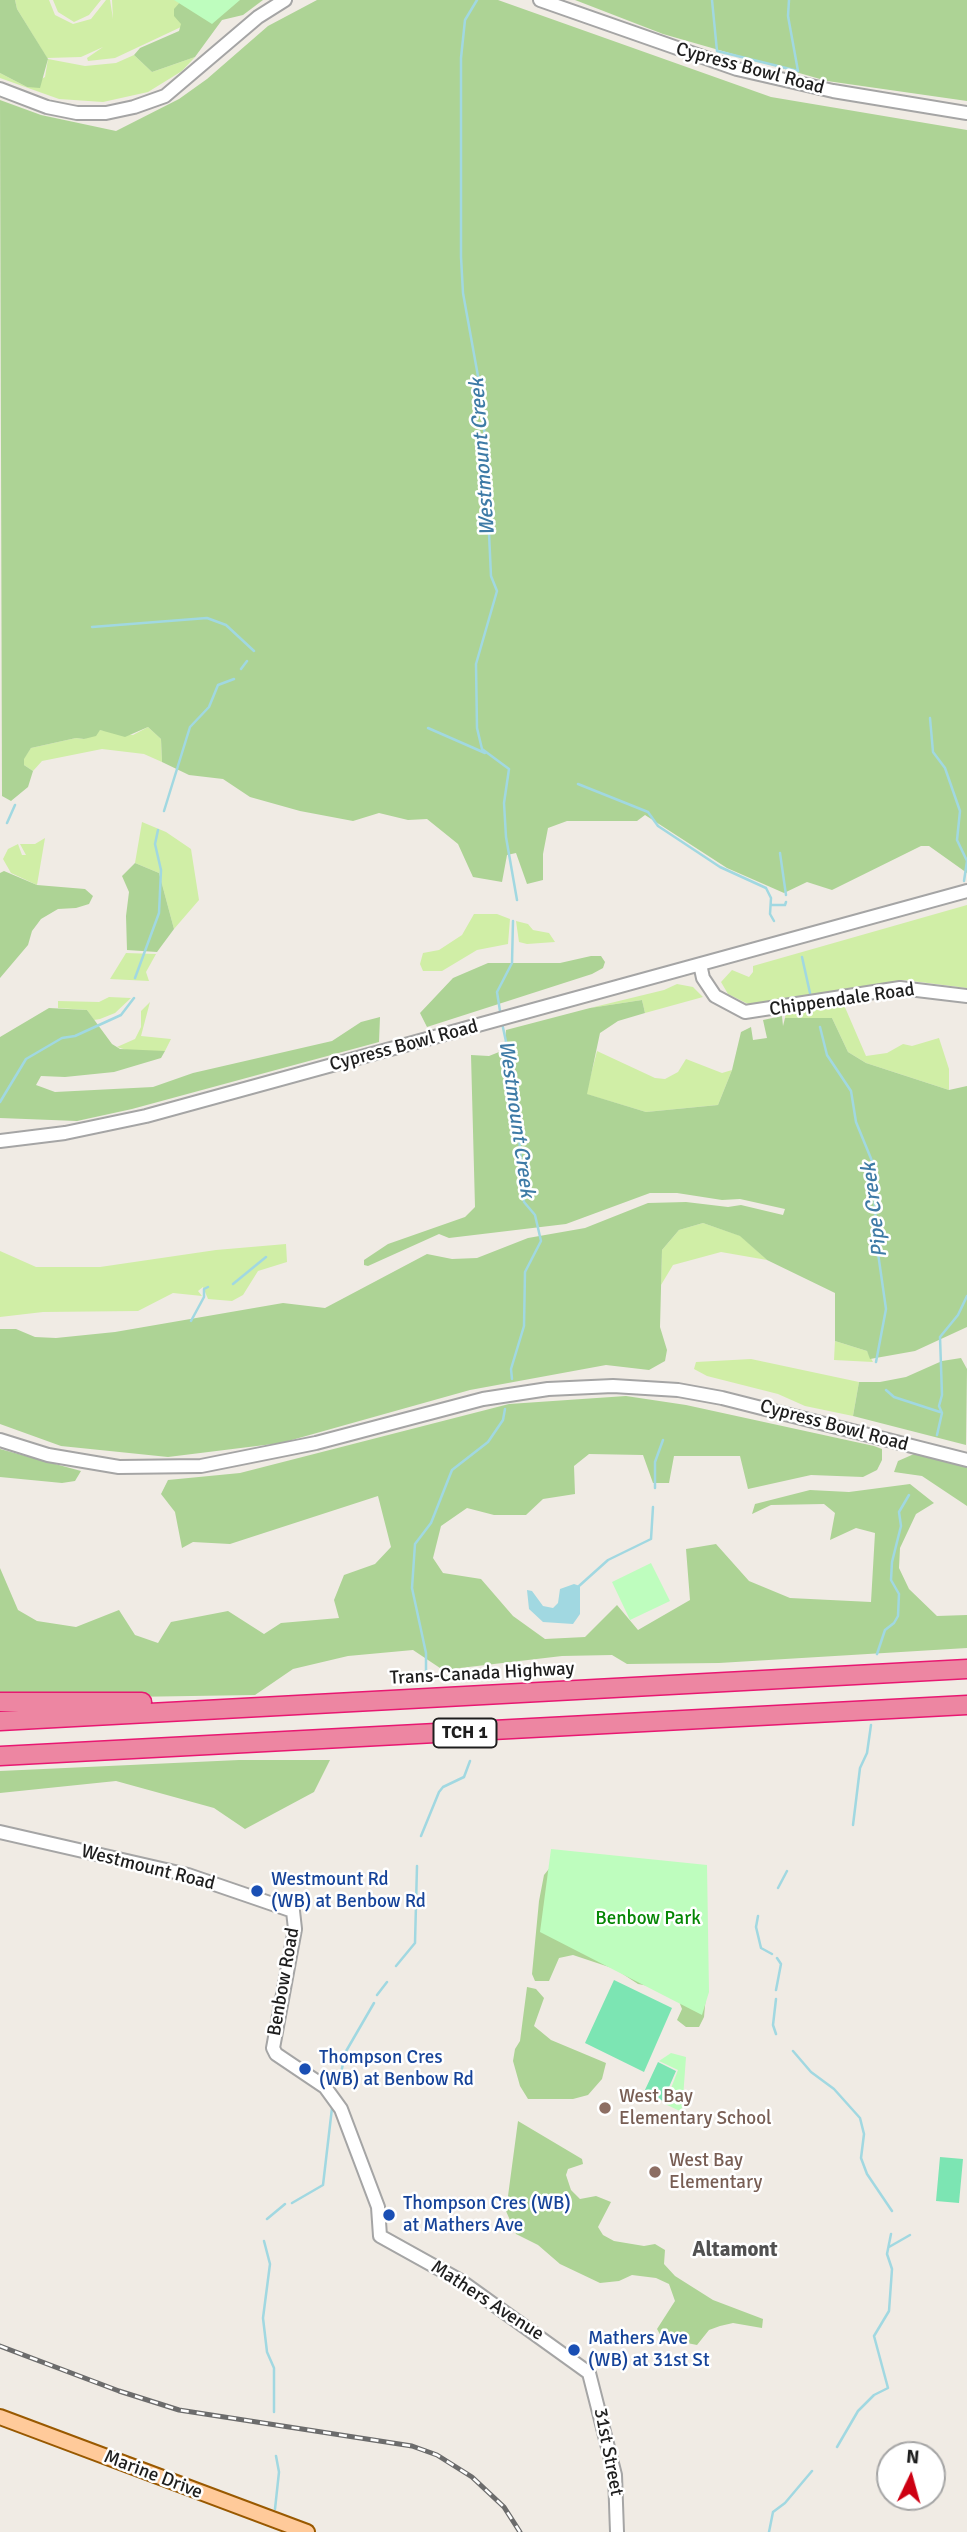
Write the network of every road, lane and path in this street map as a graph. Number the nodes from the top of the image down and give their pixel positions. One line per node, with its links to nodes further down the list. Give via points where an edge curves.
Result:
1 (285, 0): 3 (street, via 258,17 165,96 134,107 77,113)
2 (540, 0): 4 (street, Cypress Bowl Road, via 737,69 833,91)
3 (0, 89)
4 (967, 113)
5 (967, 891): 6 (street, Cypress Bowl Road)
6 (700, 964): 7 (street, Chippendale Road, via 705,984 715,996 746,1012 900,988); 8 (street, Cypress Bowl Road, via 146,1116)
7 (967, 996)
8 (0, 1141)
9 (0, 1440): 10 (street, Cypress Bowl Road, via 48,1455 119,1467 201,1466 306,1445 483,1399 613,1386 722,1398)
10 (967, 1460)
11 (967, 1657): 13 (highway)
12 (967, 1668): 13 (highway, Trans-Canada Highway / TCH 1)
13 (765, 1677): 15 (highway, Trans-Canada Highway / TCH 1)
14 (0, 1702): 15 (highway)
15 (272, 1706): 17 (highway, Trans-Canada Highway / TCH 1)
16 (967, 1706): 18 (highway, TCH 1)
17 (0, 1721)
18 (0, 1756)
19 (0, 1832): 20 (street, Westmount Road, via 188,1875)
20 (293, 1910): 21 (street, Benbow Road, via 295,1929 273,2037 276,2054 326,2087 341,2109 378,2207)
21 (380, 2236): 22 (street, Mathers Avenue, via 461,2281)
22 (589, 2373): 25 (street, 31st Street, via 615,2475)
23 (0, 2417): 24 (main road, Marine Drive)
24 (307, 2532)
25 (617, 2532)

